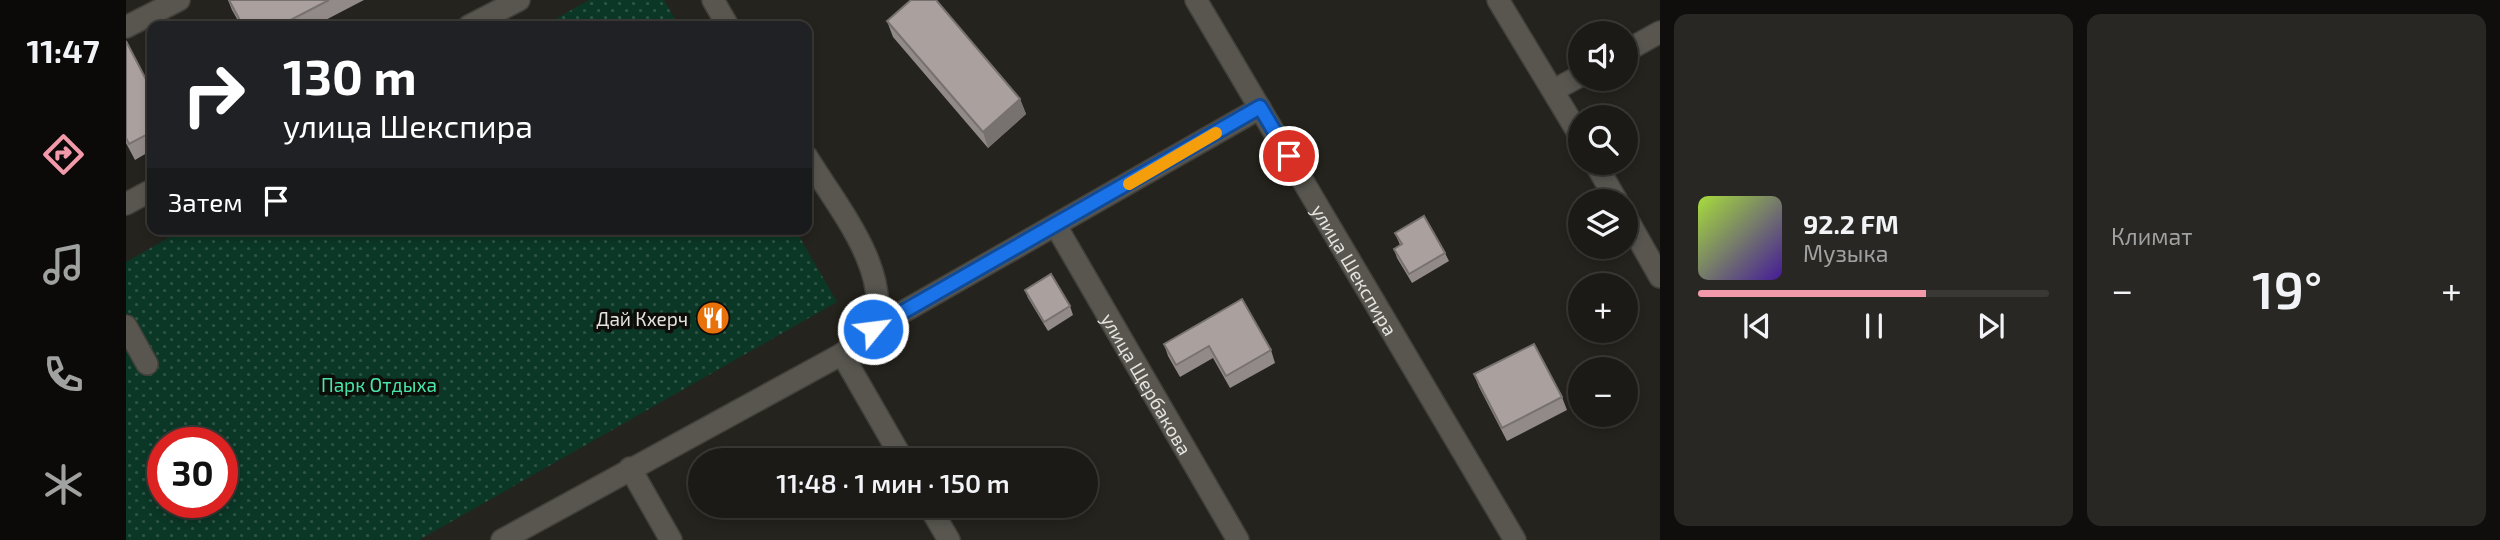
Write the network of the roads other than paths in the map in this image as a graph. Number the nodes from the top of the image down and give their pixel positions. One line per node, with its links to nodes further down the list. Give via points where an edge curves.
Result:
1 (179, 0): 6 (street)
2 (519, 0): 7 (street)
3 (713, 0): 8 (street)
4 (1196, 0): 14 (street, улица Шекспира)
5 (1499, 0): 13 (street)
6 (151, 13): 9 (street)
7 (479, 21)
8 (726, 21)
9 (126, 27)
10 (1660, 33): 11 (street)
11 (1638, 45)
12 (1568, 82): 13 (street)
13 (1554, 90): 15 (street)
14 (1260, 107): 19 (street); 33 (street, улица Шекспира)
15 (1568, 115)
16 (812, 165): 23 (street, via 872,266 879,311)
17 (147, 193): 18 (street)
18 (126, 204)
19 (1056, 226): 23 (street); 32 (street, улица Щербакова)
20 (1638, 238): 21 (street)
21 (1660, 277)
22 (126, 326): 25 (street)
23 (873, 329): 24 (street)
24 (842, 354): 26 (street); 27 (street)
25 (147, 364)
26 (896, 448)
27 (630, 468): 29 (street); 30 (street)
28 (936, 518): 31 (street)
29 (502, 540)
30 (671, 540)
31 (949, 540)
32 (1238, 540)
33 (1515, 540)

